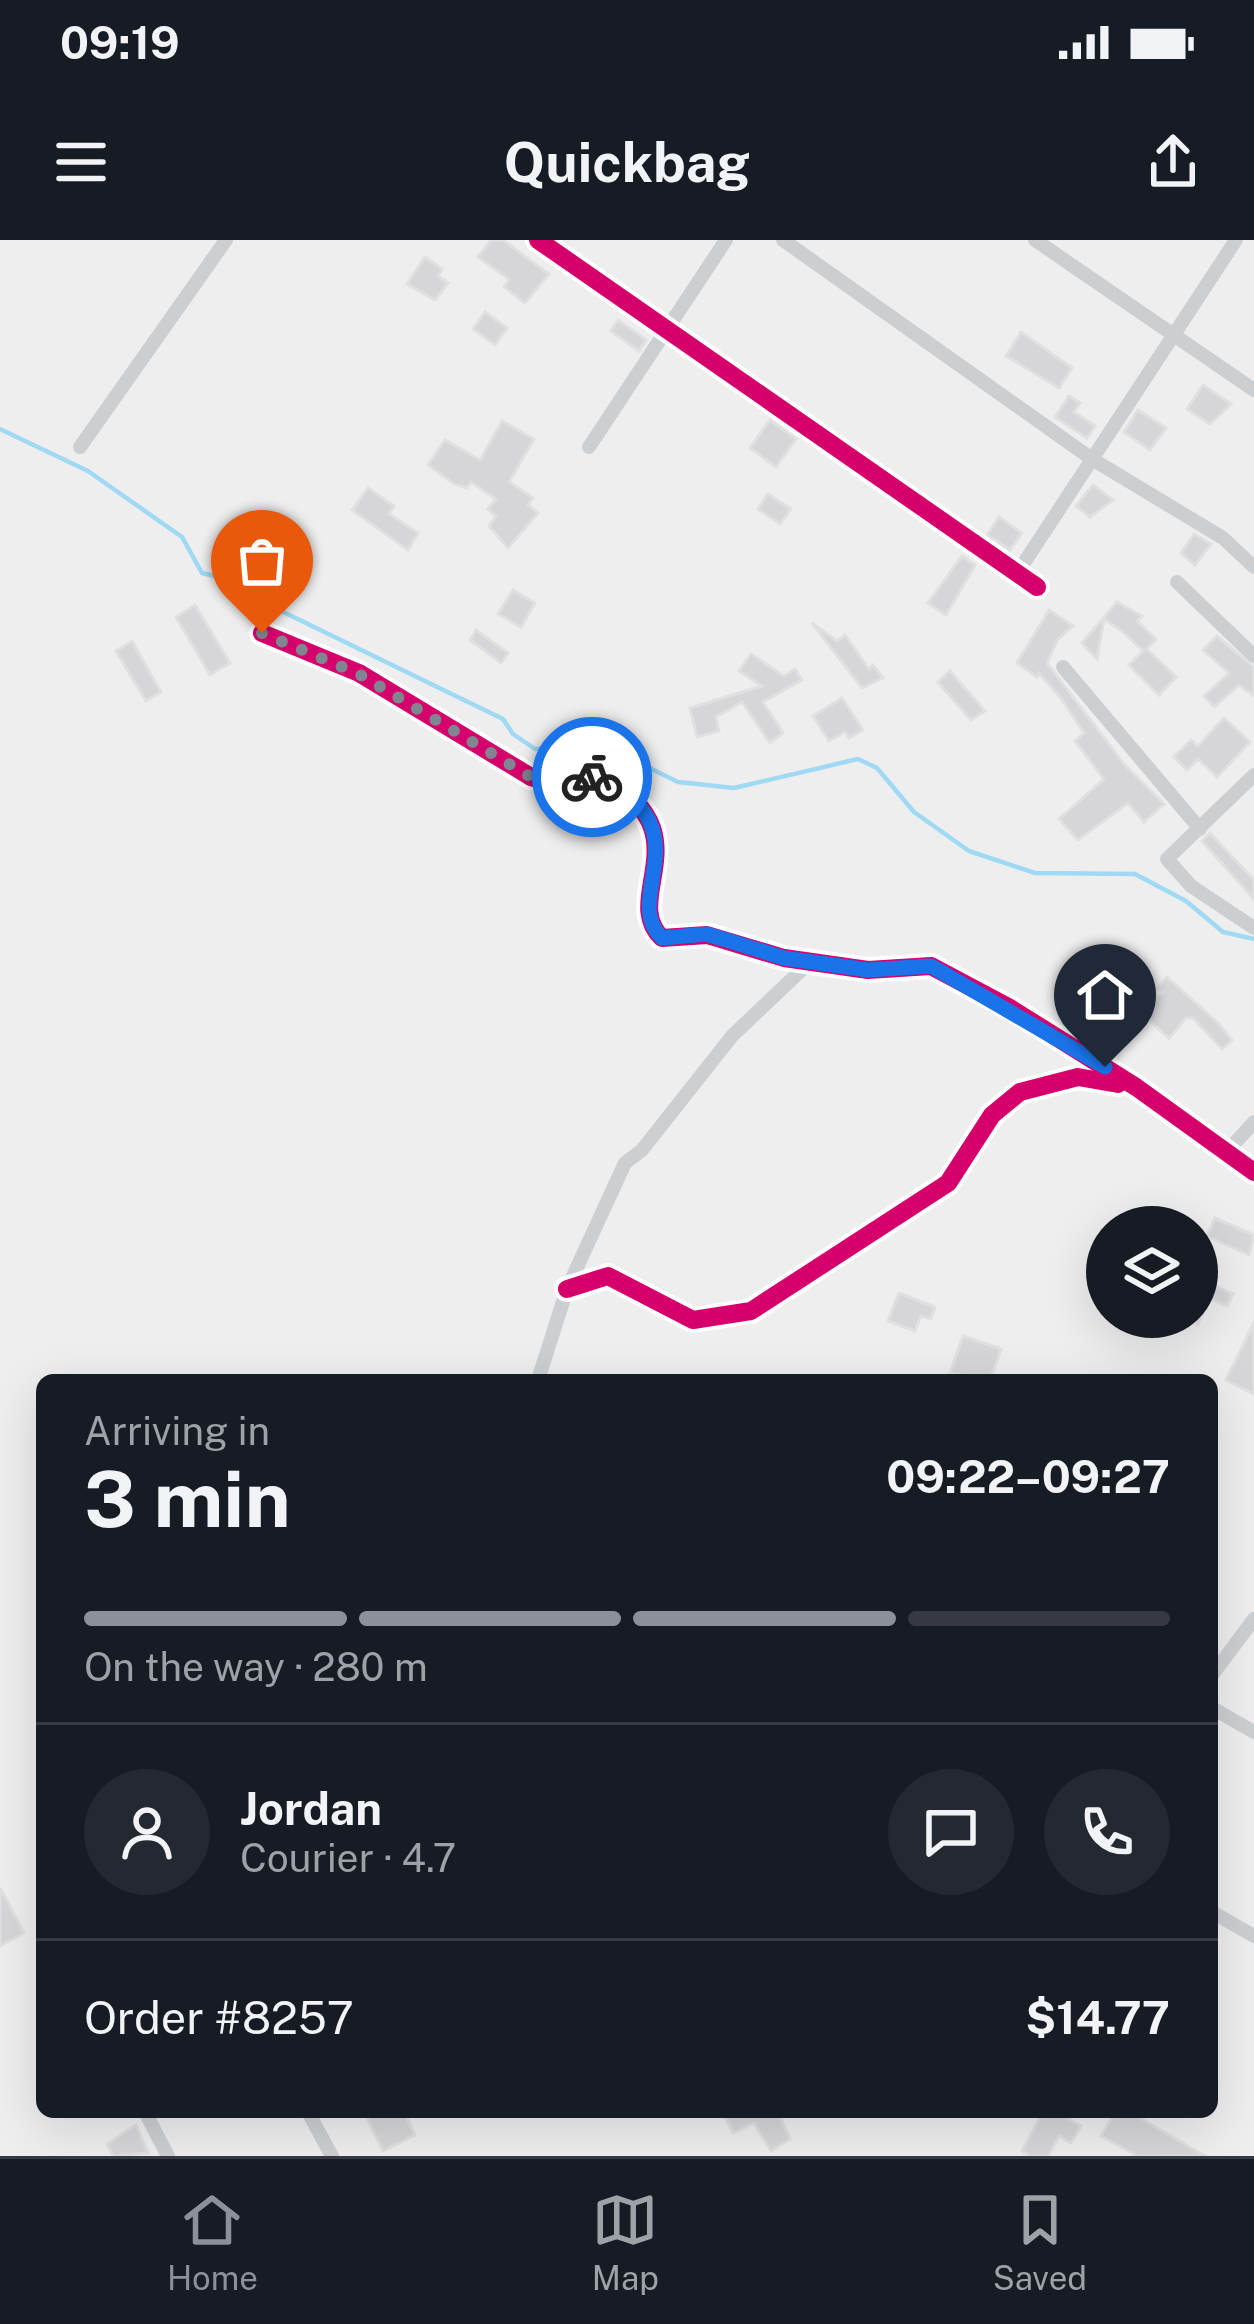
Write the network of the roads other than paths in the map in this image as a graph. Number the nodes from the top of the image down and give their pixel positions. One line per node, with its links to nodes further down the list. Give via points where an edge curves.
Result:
1 (226, 240): 10 (street)
2 (538, 240): 7 (street)
3 (726, 240): 7 (street)
4 (783, 240): 12 (street)
5 (1035, 240): 8 (street)
6 (1236, 240): 8 (street)
7 (668, 328): 11 (street); 14 (street)
8 (1174, 336): 9 (street); 12 (street)
9 (1254, 390)
10 (80, 447)
11 (589, 447)
12 (1092, 459): 13 (street, via 1223,538); 14 (street)
13 (1254, 567)
14 (1018, 572): 16 (street)
15 (1178, 582): 18 (street)
16 (1037, 587)
17 (262, 633): 23 (street, via 359,674 531,777 558,785 599,776 630,791 660,849 648,914 662,938 707,934)
18 (1254, 656)
19 (1064, 667): 21 (street)
20 (1254, 776): 21 (street)
21 (1200, 829): 22 (street, via 1167,859 1191,886)
22 (1254, 928)
23 (812, 960): 24 (street, via 868,970 931,966); 28 (street, via 732,1036 625,1162)
24 (1136, 1087): 26 (street); 28 (street, via 1078,1077 1020,1092 992,1115 948,1183 751,1311 693,1321 608,1276)
25 (1254, 1122): 26 (street)
26 (1225, 1154): 27 (street)
27 (1254, 1172)
28 (566, 1288): 29 (street)
29 (540, 1374)
30 (1254, 1618): 31 (street)
31 (1218, 1667)
32 (1218, 1711): 33 (street)
33 (1254, 1732)
34 (1218, 1915): 35 (street)
35 (1254, 1936)
36 (149, 2118): 38 (street)
37 (311, 2118): 39 (street)
38 (168, 2156)
39 (332, 2156)

